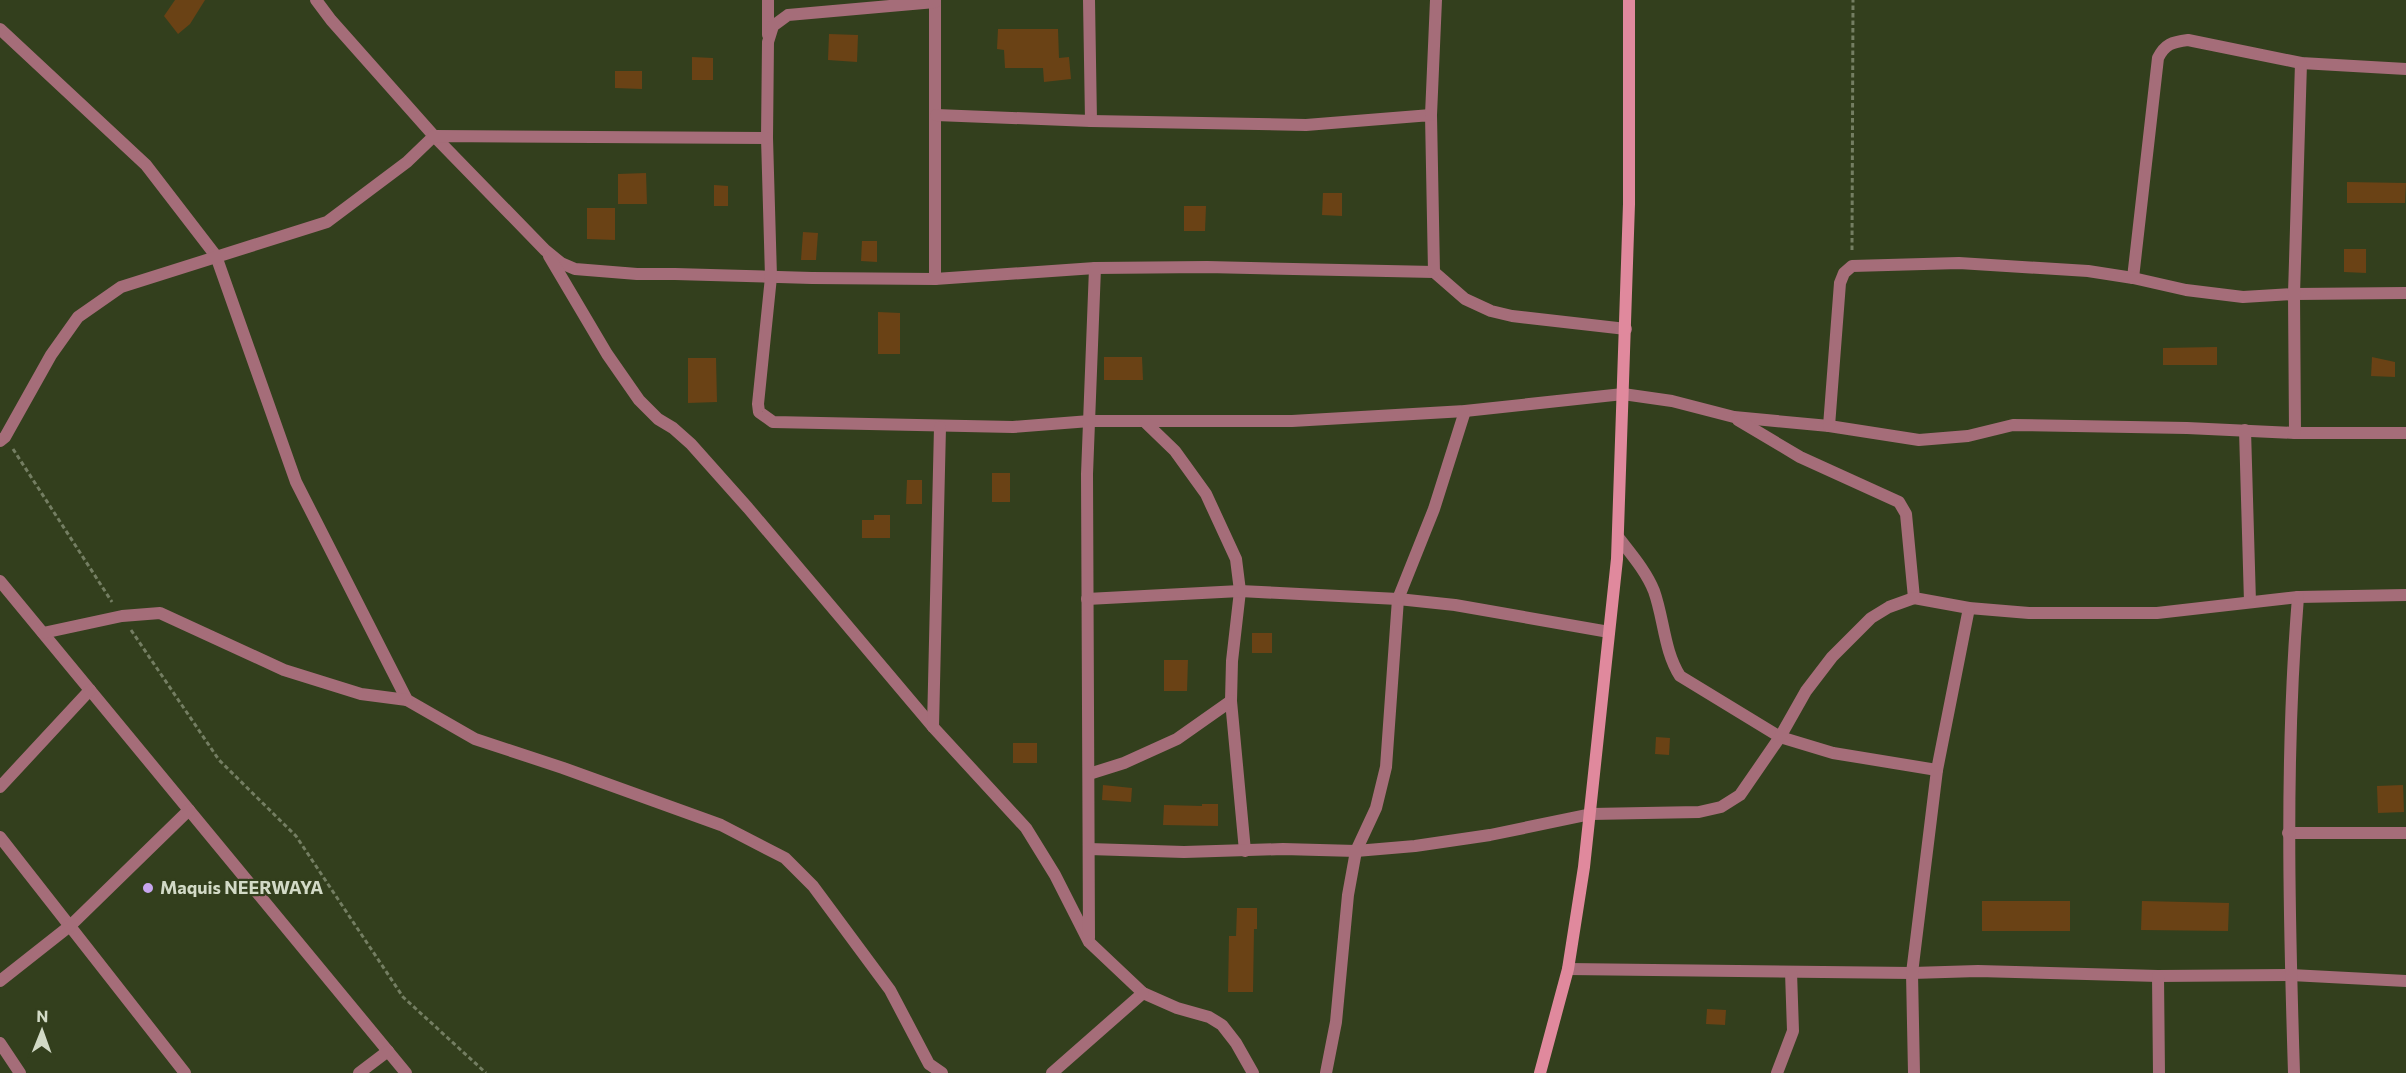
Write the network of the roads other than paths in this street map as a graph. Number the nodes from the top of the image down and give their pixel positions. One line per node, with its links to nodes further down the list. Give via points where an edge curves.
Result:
1 (316, 0): 14 (street)
2 (768, 0): 8 (street)
3 (1089, 0): 13 (street)
4 (1436, 0): 12 (street)
5 (1629, 0): 25 (street)
6 (935, 1): 8 (street, via 788,15 773,26); 11 (street)
7 (0, 29): 17 (street, via 146,165)
8 (768, 42): 15 (street)
9 (2301, 63): 10 (street); 21 (street, via 2188,40 2163,48 2158,58); 24 (street)
10 (2406, 69)
11 (936, 115): 13 (street); 22 (street)
12 (1431, 115): 13 (street, via 1306,125); 19 (street)
13 (1091, 121)
14 (434, 136): 15 (street); 16 (street); 17 (street, via 407,162 327,222)
15 (767, 138): 20 (street)
16 (545, 250): 20 (street, via 561,263 588,271); 52 (street, via 639,400 691,444)
17 (216, 256): 36 (street, via 121,287 78,317); 50 (street, via 296,482)
18 (1095, 268): 19 (street); 22 (street); 29 (street)
19 (1434, 272): 25 (street, via 1465,299 1491,311)
20 (771, 277): 22 (street); 32 (street, via 759,412 773,422 785,423)
21 (2133, 278): 24 (street, via 2243,297); 31 (street, via 2088,271 1959,263 1852,266 1840,283)
22 (935, 279)
23 (2406, 293): 24 (street)
24 (2294, 294): 34 (street)
25 (1626, 329): 26 (street)
26 (1623, 394): 27 (street); 28 (street, via 1672,401); 37 (street)
27 (1465, 411): 30 (street, via 1292,421); 44 (street, via 1434,509)
28 (1734, 417): 31 (street); 42 (street, via 1800,457 1899,502 1906,514)
29 (1090, 421): 30 (street); 32 (street); 43 (street)
30 (1145, 422): 39 (street, via 1175,451 1206,494 1236,559)
31 (1829, 426): 33 (street, via 1919,440 1968,436 2013,425)
32 (940, 427): 52 (street)
33 (2245, 430): 34 (street); 45 (street)
34 (2295, 433): 35 (street)
35 (2406, 433)
36 (2, 439)
37 (1618, 537): 47 (street); 53 (street, via 1641,566 1653,590 1672,664 1680,676)
38 (0, 581): 48 (street)
39 (1240, 591): 43 (street); 44 (street); 51 (street)
40 (2406, 595): 41 (street)
41 (2298, 597): 45 (street); 59 (street, via 2291,682)
42 (1914, 598): 46 (street); 53 (street, via 1871,618 1832,657 1806,691)
43 (1087, 599): 55 (street)
44 (1398, 599): 47 (street); 64 (street, via 1386,766 1376,808)
45 (2250, 602): 46 (street, via 2157,613 2029,613)
46 (1969, 608): 54 (street)
47 (1610, 632): 58 (street)
48 (43, 633): 49 (street); 50 (street, via 122,616 160,613 284,670 362,694)
49 (90, 690): 56 (street); 57 (street)
50 (407, 700): 81 (street, via 475,739 721,825 785,858 813,886 890,990 929,1064)
51 (1231, 701): 55 (street, via 1177,739 1124,764); 63 (street)
52 (933, 727): 66 (street, via 1026,828)
53 (1780, 737): 54 (street, via 1833,753); 58 (street, via 1740,795 1721,807 1699,812)
54 (1937, 770): 69 (street)
55 (1089, 774): 62 (street)
56 (0, 787)
57 (189, 810): 65 (street); 76 (street)
58 (1591, 814): 64 (street, via 1490,835); 67 (street)
59 (2288, 833): 60 (street); 70 (street)
60 (2406, 833)
61 (0, 837): 65 (street)
62 (1089, 849): 63 (street); 66 (street)
63 (1245, 851): 64 (street)
64 (1356, 851): 84 (street, via 1336,1022)
65 (71, 925): 72 (street); 78 (street)
66 (1089, 942): 74 (street)
67 (1568, 969): 68 (street); 85 (street)
68 (1791, 972): 69 (street); 86 (street, via 1793,1031)
69 (1912, 973): 71 (street); 87 (street)
70 (2291, 975): 71 (street); 73 (street); 89 (street)
71 (2158, 976): 88 (street)
72 (0, 981)
73 (2406, 981)
74 (1143, 993): 82 (street); 83 (street, via 1222,1025)
75 (0, 1043): 77 (street)
76 (388, 1051): 79 (street); 80 (street)
77 (20, 1073)
78 (185, 1073)
79 (359, 1073)
80 (406, 1073)
81 (942, 1073)
82 (1052, 1073)
83 (1253, 1073)
84 (1326, 1073)
85 (1540, 1073)
86 (1777, 1073)
87 (1914, 1073)
88 (2159, 1073)
89 (2294, 1073)

